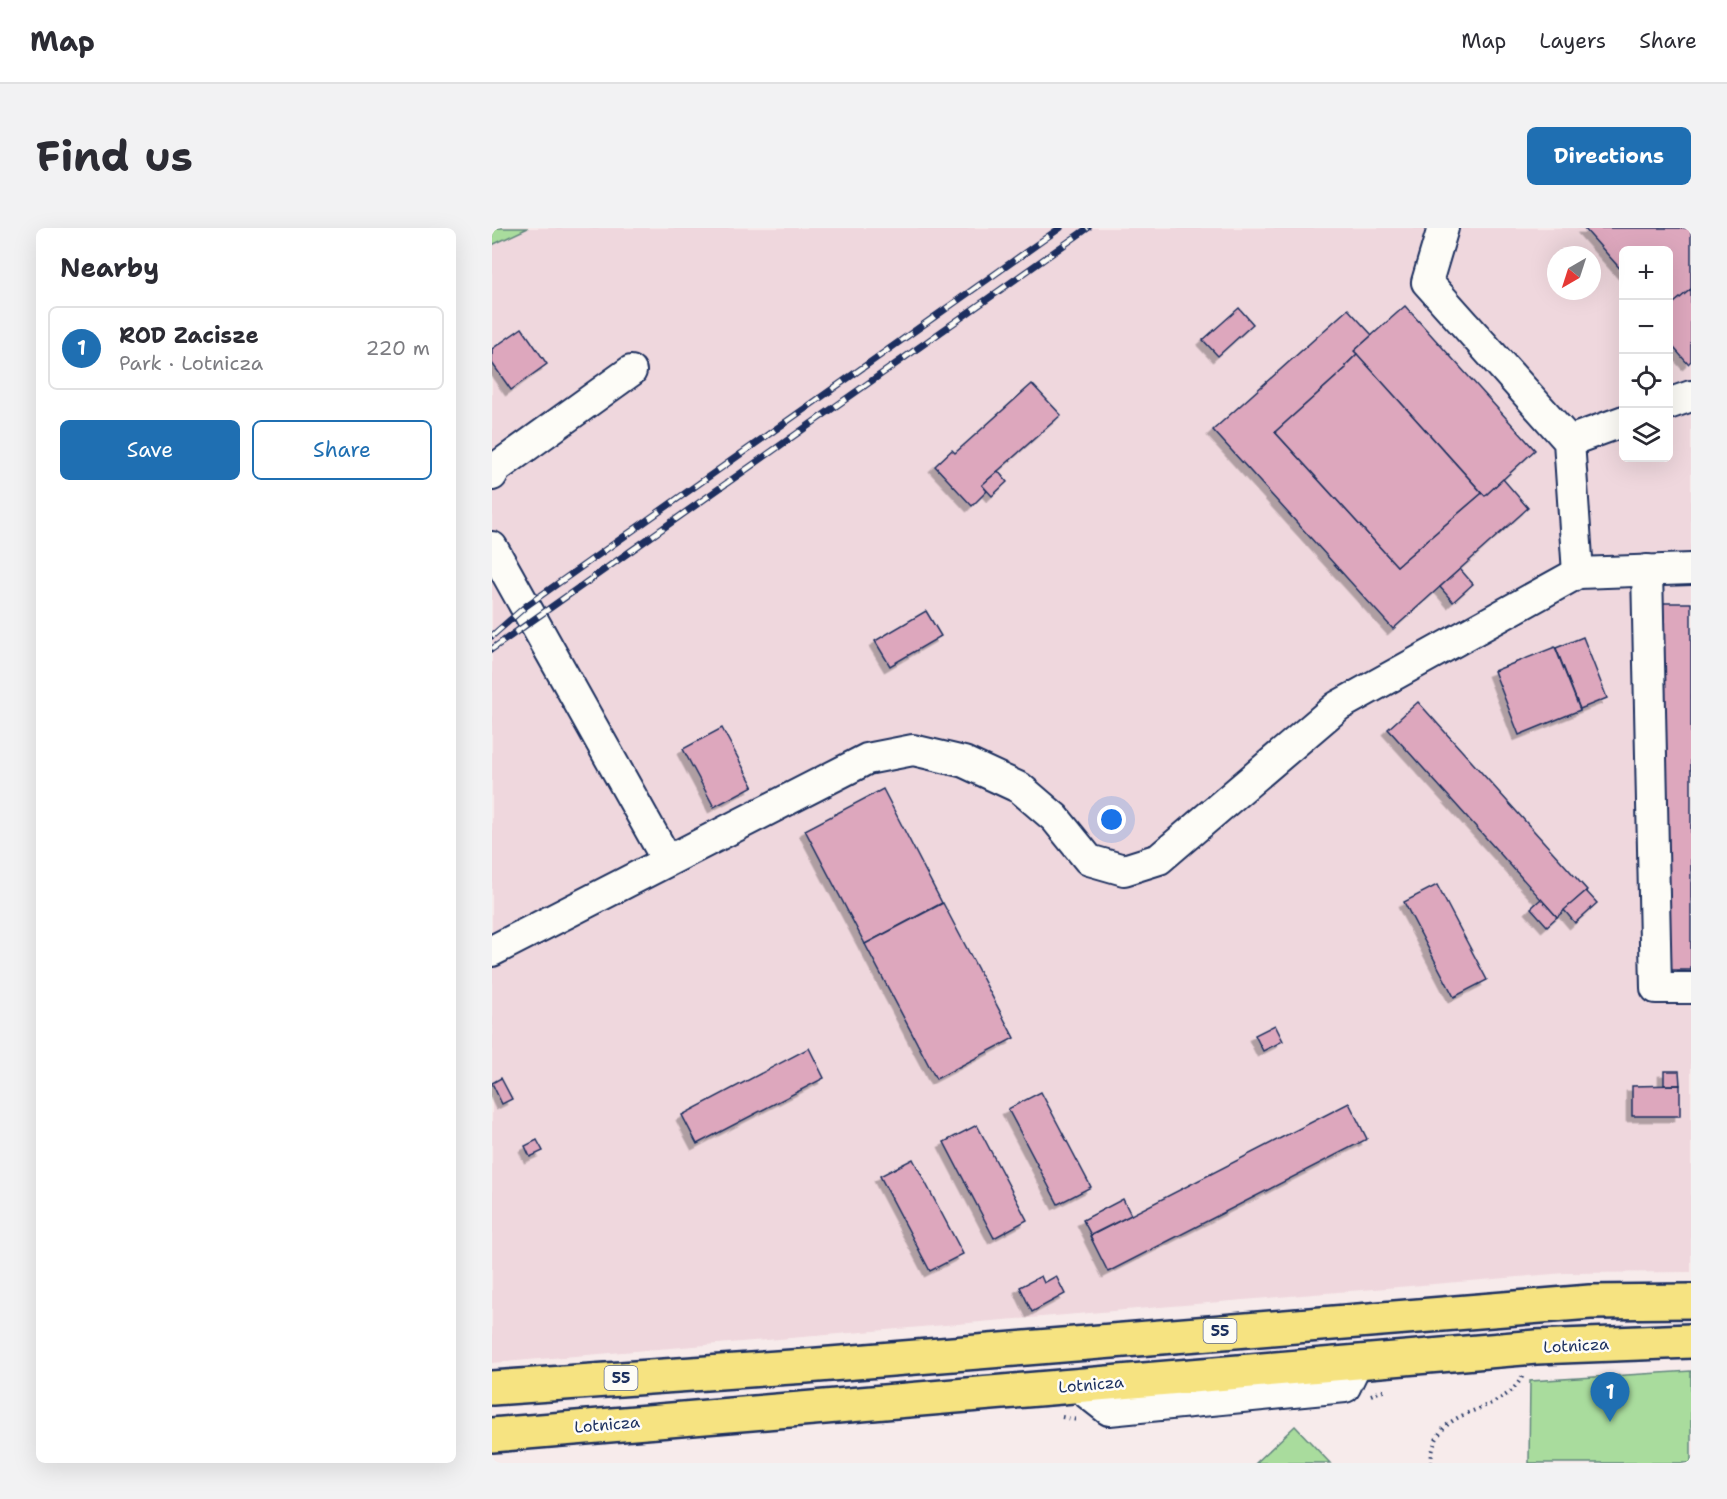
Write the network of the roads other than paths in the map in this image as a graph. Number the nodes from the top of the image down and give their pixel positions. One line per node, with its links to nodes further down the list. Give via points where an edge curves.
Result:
1 (1443, 228): 6 (lane, via 1427,282)
2 (631, 371): 7 (lane, via 496,468)
3 (1691, 396): 4 (lane)
4 (1673, 402)
5 (1619, 422): 6 (lane)
6 (1569, 441): 11 (lane)
7 (492, 475)
8 (492, 547): 12 (lane)
9 (1691, 569): 10 (lane)
10 (1647, 570): 11 (lane); 14 (lane, via 1656,988)
11 (1578, 573): 12 (lane, via 1338,706 1159,859 1124,870 1089,860 1055,818 1020,788 964,762 913,750 867,759)
12 (667, 860): 13 (lane)
13 (492, 951)
14 (1691, 988)
15 (1691, 1301): 17 (main road, 55, via 1590,1302)
16 (1691, 1341): 18 (main road, Lotnicza, via 1536,1347)
17 (492, 1388)
18 (492, 1435)

